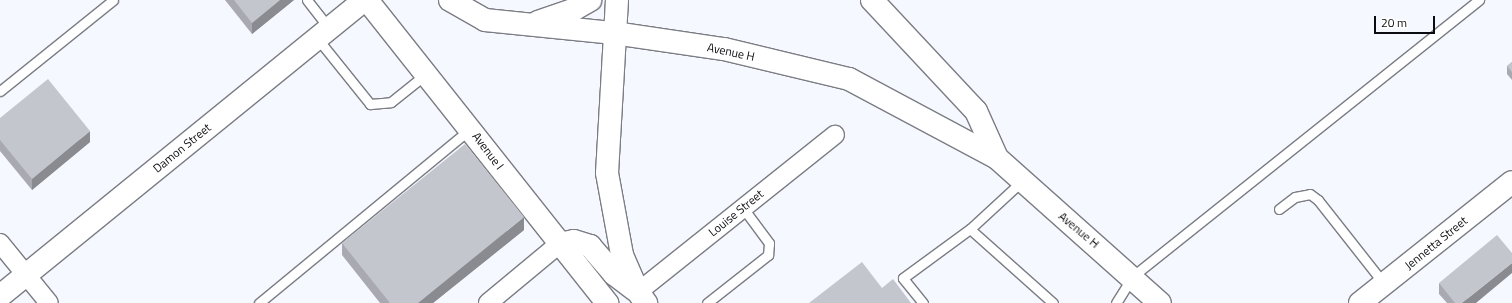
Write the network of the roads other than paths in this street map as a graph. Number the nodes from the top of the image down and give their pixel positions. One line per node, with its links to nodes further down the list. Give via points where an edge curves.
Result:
1 (113, 0): 14 (lane)
2 (307, 0): 11 (lane)
3 (364, 0): 11 (main road, Damon Street)
4 (367, 0): 13 (main road, Avenue I)
5 (450, 0): 10 (main road, Avenue H, via 485,20)
6 (590, 0): 10 (main road, via 573,10 537,22)
7 (618, 0): 12 (main road)
8 (872, 0): 17 (main road, Avenue H, via 976,112)
9 (1479, 0): 26 (lane)
10 (519, 23): 12 (main road, Avenue H)
11 (323, 33): 13 (lane, via 370,104 391,102); 25 (main road, Damon Street)
12 (614, 33): 17 (main road, Avenue H, via 724,49 849,79); 29 (main road, via 607,173 622,255)
13 (426, 73): 15 (main road, Avenue I)
14 (0, 91)
15 (471, 128): 24 (main road, Avenue I); 31 (lane)
16 (835, 135): 20 (street, Louise Street)
17 (997, 158): 18 (main road, Avenue H)
18 (1021, 182): 22 (lane); 26 (main road, Avenue H)
19 (1512, 182): 28 (main road, Jennetta Street)
20 (743, 208): 29 (street, Louise Street); 34 (lane, via 770,243 768,255)
21 (1279, 209): 28 (lane, via 1295,197 1310,194 1318,200)
22 (970, 229): 35 (lane, via 903,278); 36 (lane)
23 (0, 243): 25 (street)
24 (559, 244): 29 (main road, via 574,241 590,246 614,274); 32 (street); 33 (main road, Avenue I)
25 (26, 275): 27 (main road, Damon Street); 30 (street)
26 (1133, 276): 37 (lane); 38 (main road, Avenue H)
27 (0, 296)
28 (1373, 296)
29 (642, 297)
30 (49, 303)
31 (259, 303)
32 (488, 303)
33 (608, 303)
34 (707, 303)
35 (923, 303)
36 (1053, 303)
37 (1116, 303)
38 (1160, 303)

